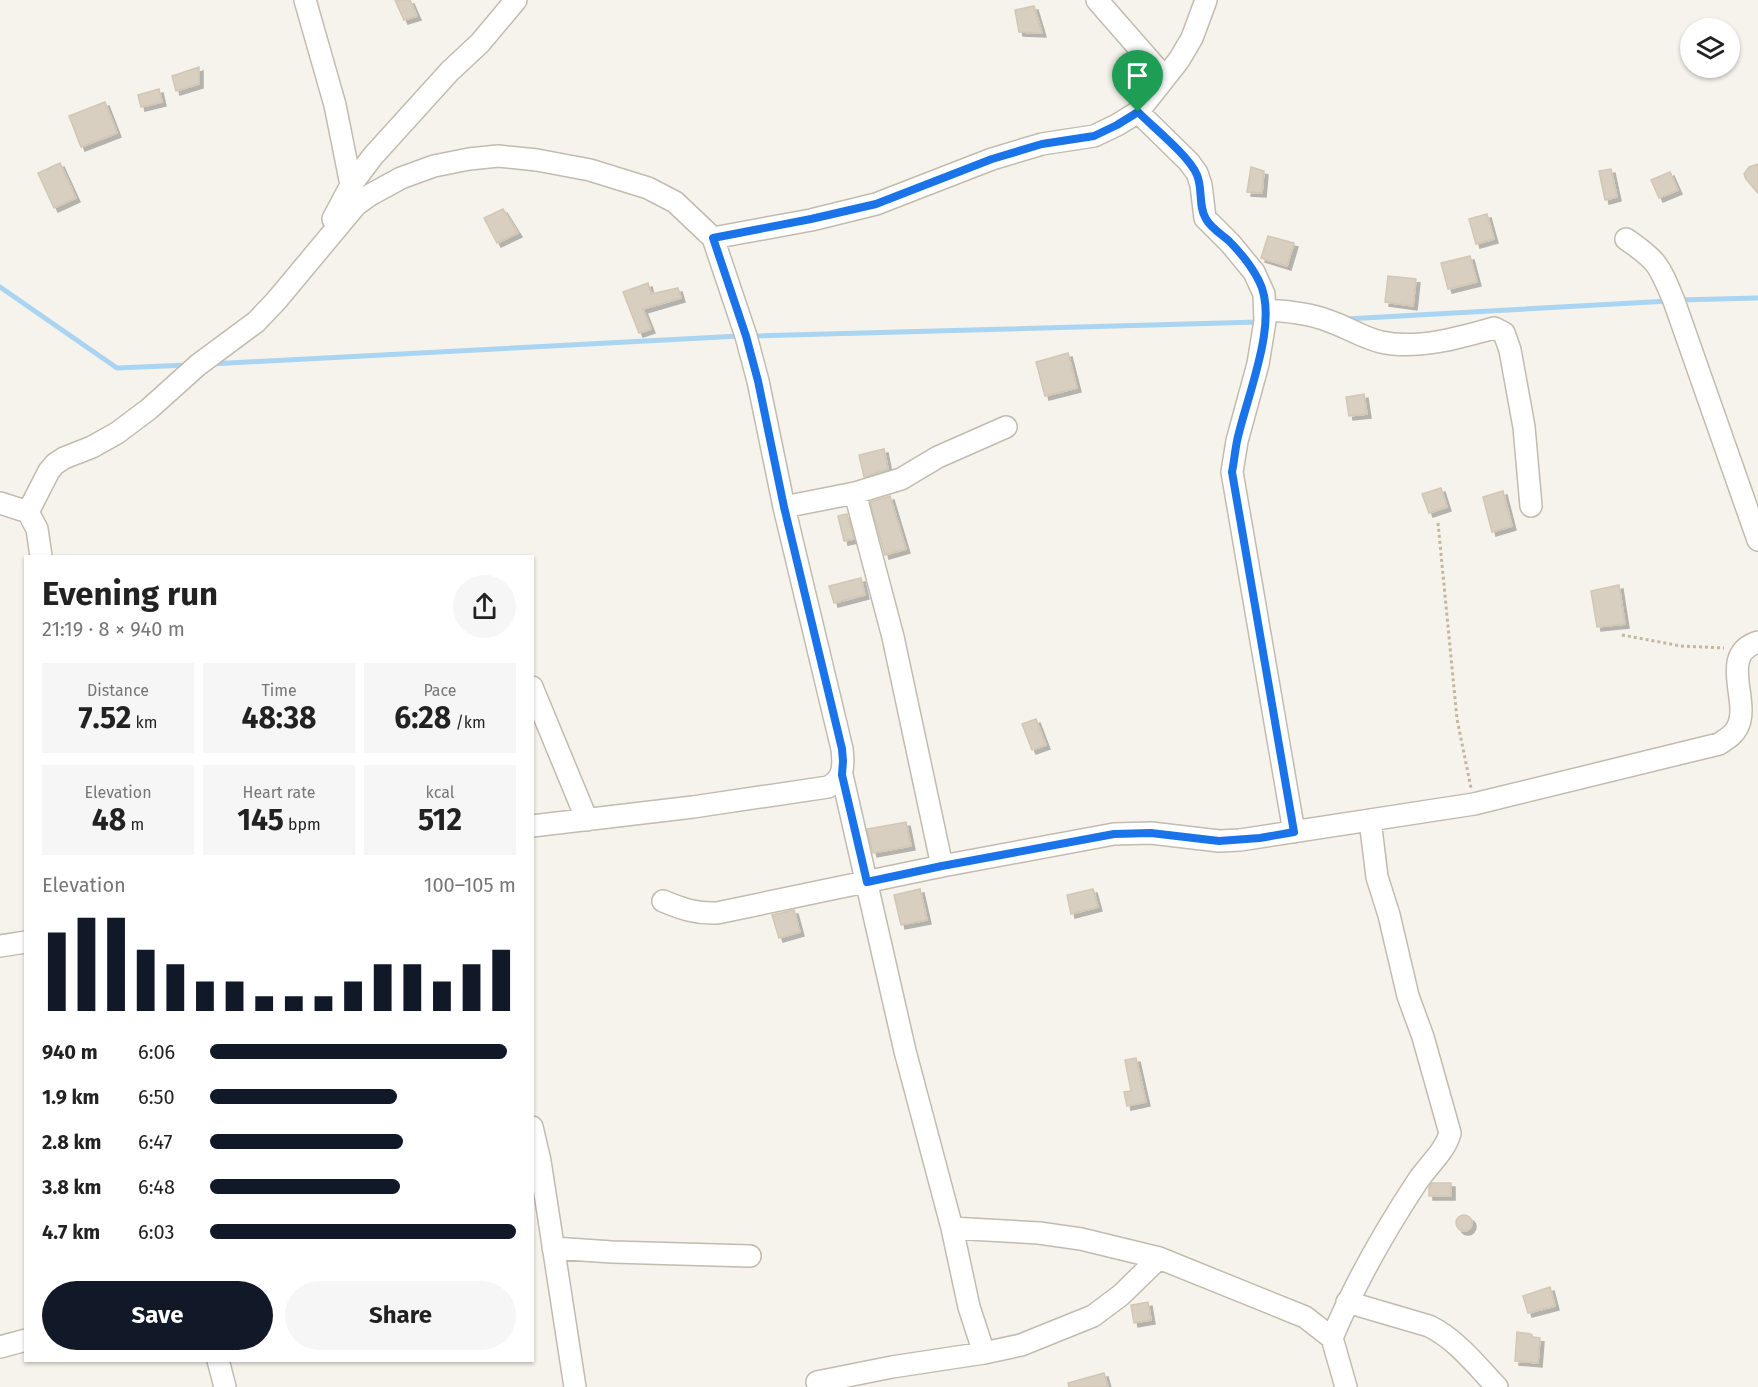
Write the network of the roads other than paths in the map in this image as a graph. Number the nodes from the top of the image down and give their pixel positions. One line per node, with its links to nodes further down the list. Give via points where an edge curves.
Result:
1 (304, 0): 7 (street, via 335,105)
2 (516, 0): 7 (street)
3 (1097, 0): 5 (street)
4 (1206, 0): 5 (street, via 1192,38)
5 (1166, 78): 6 (street)
6 (1138, 112): 8 (street, via 1094,136 1042,144 992,159 876,204); 11 (street, via 1197,173 1205,218 1254,272)
7 (351, 185): 10 (street)
8 (713, 238): 10 (street, via 675,202 648,188 590,170 498,156 434,166 401,178 356,205); 16 (street, via 749,347)
9 (1626, 239): 18 (street, via 1650,256 1661,270)
10 (323, 244): 17 (street, via 256,322 117,433 55,464)
11 (1266, 310): 15 (street, via 1328,320 1381,342 1398,344 1460,338 1499,329 1510,350 1522,416); 26 (street, via 1258,364 1232,472)
12 (1006, 427): 13 (street, via 938,457 901,479)
13 (855, 493): 16 (street); 27 (street, via 893,637)
14 (0, 503): 17 (street)
15 (1531, 506)
16 (784, 507): 22 (street, via 842,749)
17 (28, 512): 19 (street, via 38,529)
18 (1758, 540)
19 (41, 555)
20 (1751, 645): 24 (street, via 1738,662 1739,725 1719,744 1474,804)
21 (534, 692): 23 (street)
22 (842, 775): 23 (street, via 828,788); 28 (street)
23 (587, 820): 25 (street)
24 (1370, 820): 26 (street); 37 (street, via 1377,877 1450,1132 1381,1238)
25 (534, 826)
26 (1294, 832): 27 (street, via 1219,841 1151,833 1114,834)
27 (942, 866): 28 (street)
28 (867, 882): 29 (street, via 717,913 689,912); 33 (street, via 905,1051)
29 (663, 901)
30 (24, 942): 31 (street)
31 (0, 946)
32 (534, 1136): 34 (street)
33 (952, 1228): 36 (street, via 1081,1239); 41 (street, via 969,1307)
34 (553, 1248): 35 (street); 45 (street)
35 (750, 1256)
36 (1159, 1258): 38 (street, via 1305,1317); 41 (street, via 1093,1316 1022,1345)
37 (1347, 1302): 38 (street); 47 (street, via 1439,1331)
38 (1332, 1338): 46 (street)
39 (24, 1341): 40 (street)
40 (0, 1347)
41 (984, 1353): 43 (street)
42 (219, 1362): 44 (street)
43 (817, 1382)
44 (225, 1387)
45 (575, 1387)
46 (1346, 1387)
47 (1497, 1387)

